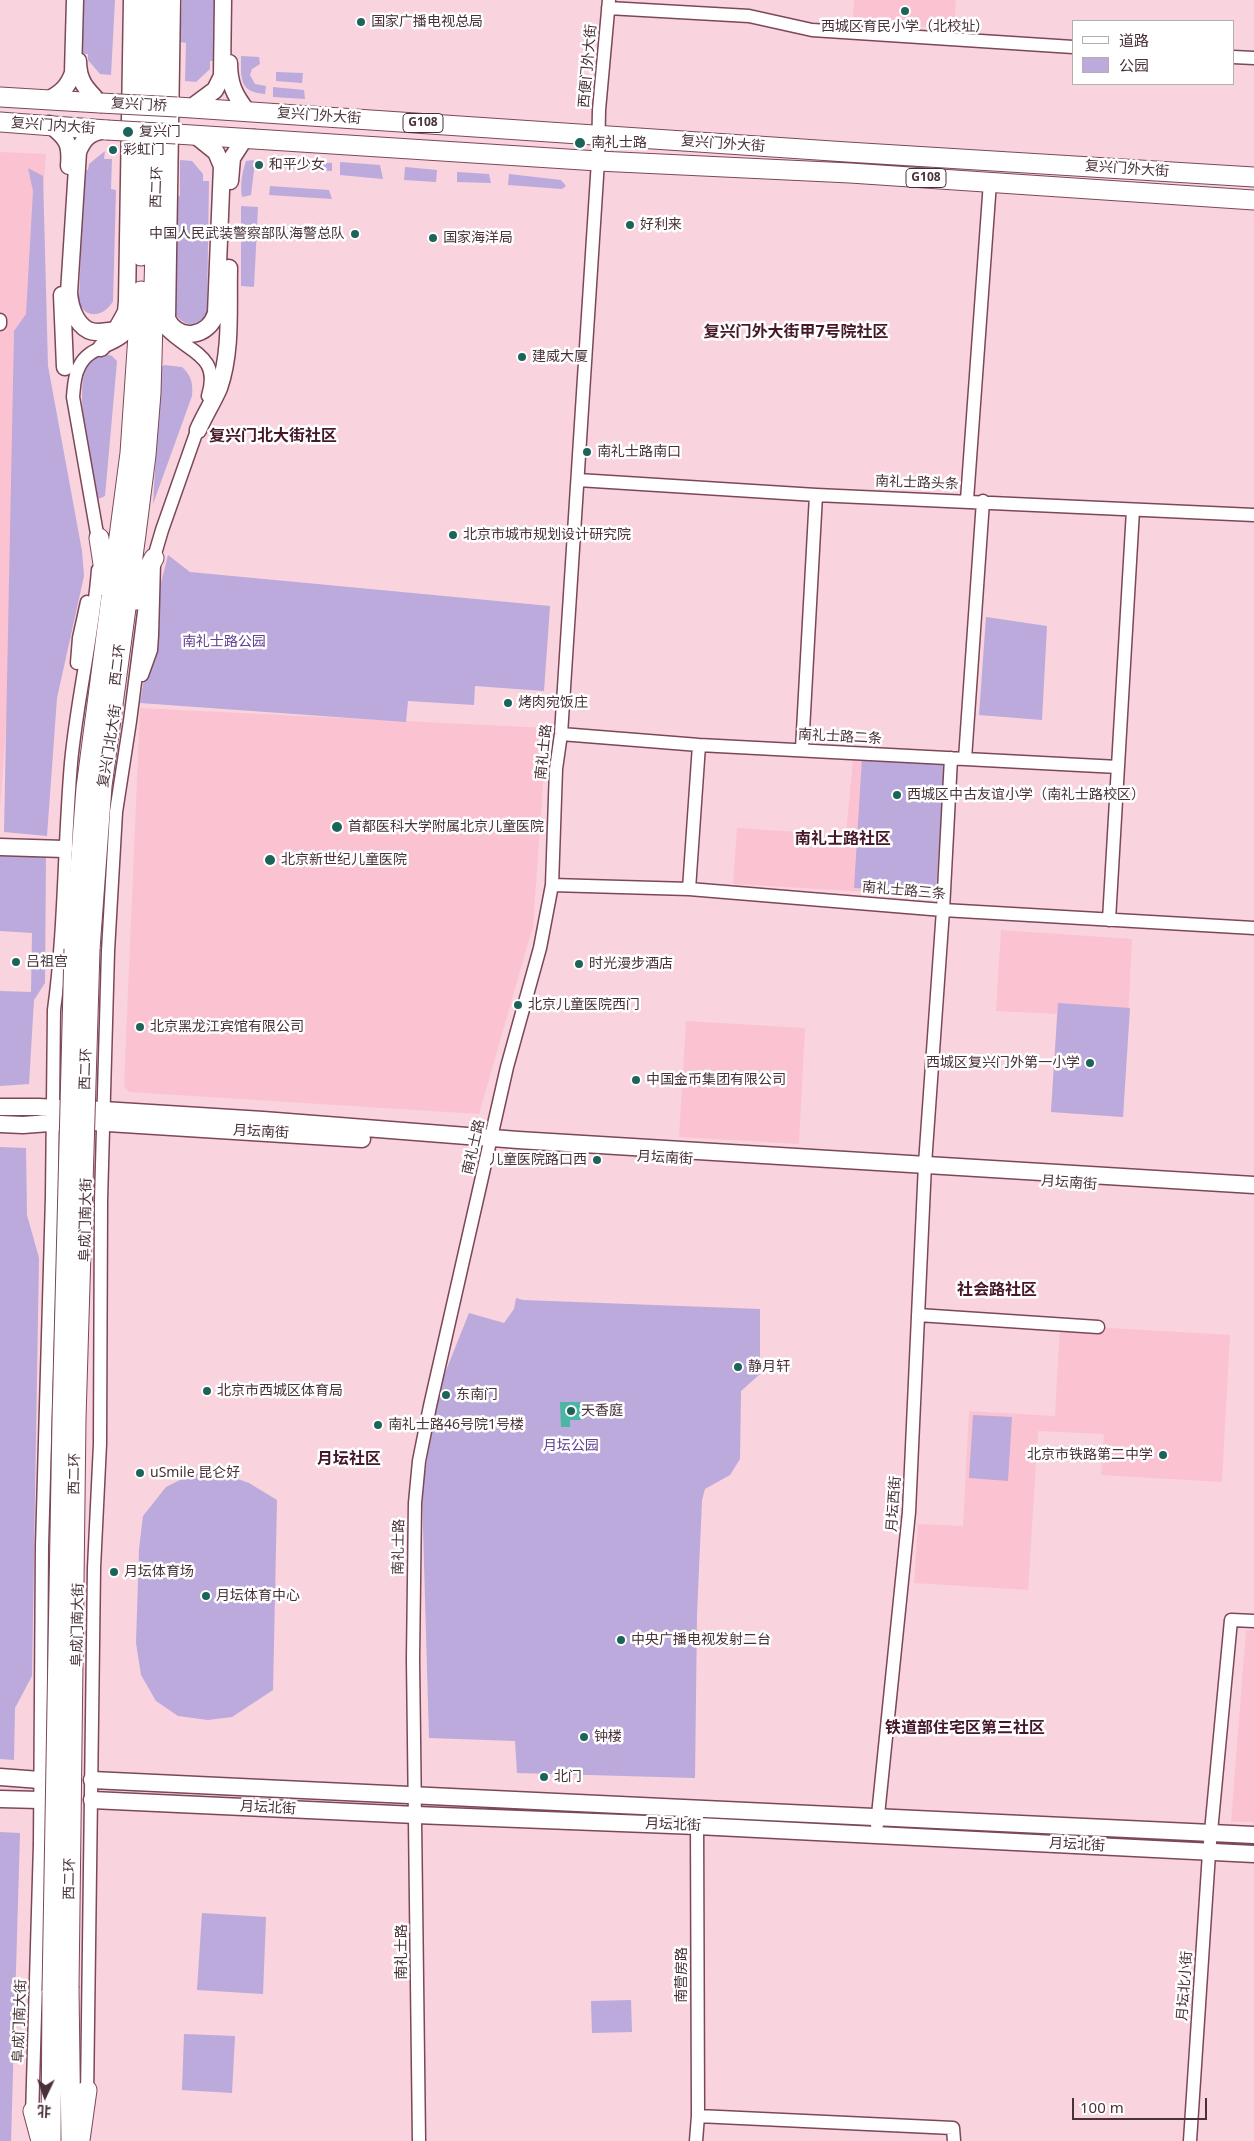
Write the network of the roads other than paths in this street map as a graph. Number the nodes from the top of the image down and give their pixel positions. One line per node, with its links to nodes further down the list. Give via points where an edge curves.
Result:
1 (75, 0): 14 (main road, via 73,74 62,92)
2 (79, 0): 15 (main road, via 78,73 86,89)
3 (132, 0): 32 (main road, via 127,301 126,312)
4 (146, 0): 28 (highway, 西二环)
5 (162, 0): 28 (highway, 西二环)
6 (172, 0): 30 (main road)
7 (223, 0): 16 (main road, via 222,76 215,90)
8 (232, 0): 17 (main road, via 229,76 237,99)
9 (608, 4): 10 (street, via 749,16 812,30); 22 (street, 西便门外大街)
10 (1072, 47)
11 (1234, 57): 12 (street)
12 (1254, 58)
13 (0, 97): 14 (highway, 复兴门内大街)
14 (48, 100): 15 (highway, 复兴门内大街)
15 (100, 103): 16 (highway, 复兴门桥, bridge)
16 (185, 107): 17 (highway, 复兴门外大街 / G108)
17 (247, 111): 22 (highway, 复兴门外大街 / G108)
18 (0, 122): 19 (highway, 复兴门内大街)
19 (49, 124): 20 (highway, 复兴门内大街); 35 (main road, via 62,134 70,151 62,292)
20 (107, 130): 21 (highway, 复兴门桥, bridge); 32 (main road, via 91,133 78,152 69,292 74,313 89,331)
21 (186, 135): 23 (highway, 复兴门外大街 / G108); 30 (main road, via 216,152 222,166 216,313 212,324 202,333 184,334)
22 (598, 135): 24 (street, 西便门外大街); 25 (highway, 复兴门外大街 / G108)
23 (254, 138): 24 (highway, 复兴门外大街 / G108); 37 (main road, via 239,145 231,164 226,353 218,388)
24 (598, 161): 26 (highway, 复兴门外大街 / G108); 38 (street, 南礼士路)
25 (1254, 177)
26 (990, 182): 27 (highway, 复兴门外大街 / G108); 40 (street)
27 (1254, 200)
28 (146, 301): 33 (street, via 165,328); 34 (street, via 127,334); 46 (highway, 西二环, via 151,393 146,454)
29 (0, 320): 31 (street)
30 (169, 323): 33 (main road)
31 (0, 324)
32 (116, 330): 34 (main road)
33 (179, 341): 37 (street, via 202,356 211,370 212,382)
34 (101, 348): 36 (street, via 78,367)
35 (65, 367): 36 (street)
36 (73, 397): 44 (street)
37 (198, 430): 45 (street)
38 (578, 480): 39 (street, 南礼士路头条); 47 (street, 南礼士路)
39 (816, 495): 40 (street, 南礼士路头条); 49 (street)
40 (967, 500): 41 (street, 南礼士路头条)
41 (983, 501): 42 (street, 南礼士路头条); 51 (street)
42 (1134, 510): 43 (street, 南礼士路头条); 52 (street)
43 (1254, 515)
44 (98, 538): 46 (highway); 54 (street, via 97,579 78,638)
45 (154, 558): 46 (highway, via 142,580 135,613); 63 (street, 复兴门北大街, via 151,650 143,672 138,706 130,721 116,812)
46 (115, 627): 93 (highway, 西二环, bridge, via 86,788 62,1420)
47 (561, 734): 48 (street, 南礼士路二条); 55 (street, 南礼士路, via 556,769)
48 (699, 745): 49 (street, 南礼士路二条); 56 (street)
49 (802, 750): 50 (street, 南礼士路二条)
50 (951, 758): 51 (street, 南礼士路二条); 57 (street, 月坛西街)
51 (965, 759): 52 (street, 南礼士路二条)
52 (1118, 767): 58 (street)
53 (0, 847): 54 (main road)
54 (64, 849): 61 (street, via 54,1010)
55 (552, 885): 56 (street, 南礼士路三条); 65 (street, 南礼士路, via 540,948)
56 (690, 889): 57 (street, 南礼士路三条)
57 (943, 910): 58 (street, 南礼士路三条); 66 (street, 月坛西街)
58 (1109, 920): 59 (street, 南礼士路三条)
59 (1254, 928)
60 (0, 1107): 61 (main road)
61 (53, 1115): 62 (main road, 月坛南街); 64 (main road); 69 (street, 阜成门南大街)
62 (77, 1115): 63 (main road, 月坛南街); 70 (street)
63 (103, 1116): 65 (main road, 月坛南街); 71 (street, 阜成门南大街)
64 (0, 1124)
65 (490, 1142): 66 (main road, 月坛南街); 78 (street, 南礼士路, via 419,1462 413,1659)
66 (925, 1169): 67 (main road, 月坛南街); 68 (main road, 月坛南街); 72 (street, 月坛西街)
67 (1254, 1185)
68 (1254, 1196)
69 (52, 1197): 70 (street); 76 (street, 阜成门南大街, via 42,1546)
70 (76, 1199): 71 (street)
71 (100, 1200): 77 (street, 阜成门南大街, via 100,1444 94,1568)
72 (918, 1315): 73 (street); 84 (street, 月坛西街, via 909,1512)
73 (1098, 1327)
74 (1254, 1621): 86 (street, 月坛北小街, via 1230,1620)
75 (0, 1777): 76 (main road)
76 (40, 1780): 77 (street); 80 (street, 阜成门南大街)
77 (92, 1780): 78 (main road, 月坛北街); 81 (street, 阜成门南大街)
78 (416, 1796): 82 (main road, 月坛北街); 83 (street, 南礼士路)
79 (0, 1799): 80 (main road)
80 (40, 1800): 81 (street); 89 (street, 阜成门南大街)
81 (92, 1800): 83 (main road, 月坛北街); 90 (street, 阜成门南大街)
82 (697, 1808): 84 (main road, 月坛北街); 85 (street, 南营房路)
83 (416, 1816): 85 (main road, 月坛北街); 103 (street, 南礼士路)
84 (877, 1818): 86 (main road, 月坛北街); 87 (street, 月坛西街)
85 (697, 1826): 87 (main road, 月坛北街); 96 (street, 南营房路)
86 (1211, 1833): 88 (main road, 月坛北街); 91 (street, 月坛北小街)
87 (876, 1834): 91 (main road, 月坛北街)
88 (1254, 1835)
89 (40, 1844): 90 (street); 95 (street, 阜成门南大街)
90 (90, 1845): 94 (street, 阜成门南大街)
91 (1209, 1853): 92 (main road, 月坛北街); 106 (street, 月坛北小街)
92 (1254, 1854)
93 (61, 1989): 99 (highway, 西二环); 100 (highway, 西二环)
94 (87, 2090): 101 (highway); 102 (street, 阜成门南大街)
95 (33, 2111): 97 (street, 阜成门南大街); 98 (highway)
96 (698, 2116): 104 (street, 南营房路); 105 (street, via 953,2128)
97 (31, 2141)
98 (41, 2141)
99 (51, 2141)
100 (71, 2141)
101 (80, 2141)
102 (86, 2141)
103 (418, 2141)
104 (696, 2141)
105 (954, 2141)
106 (1190, 2141)

